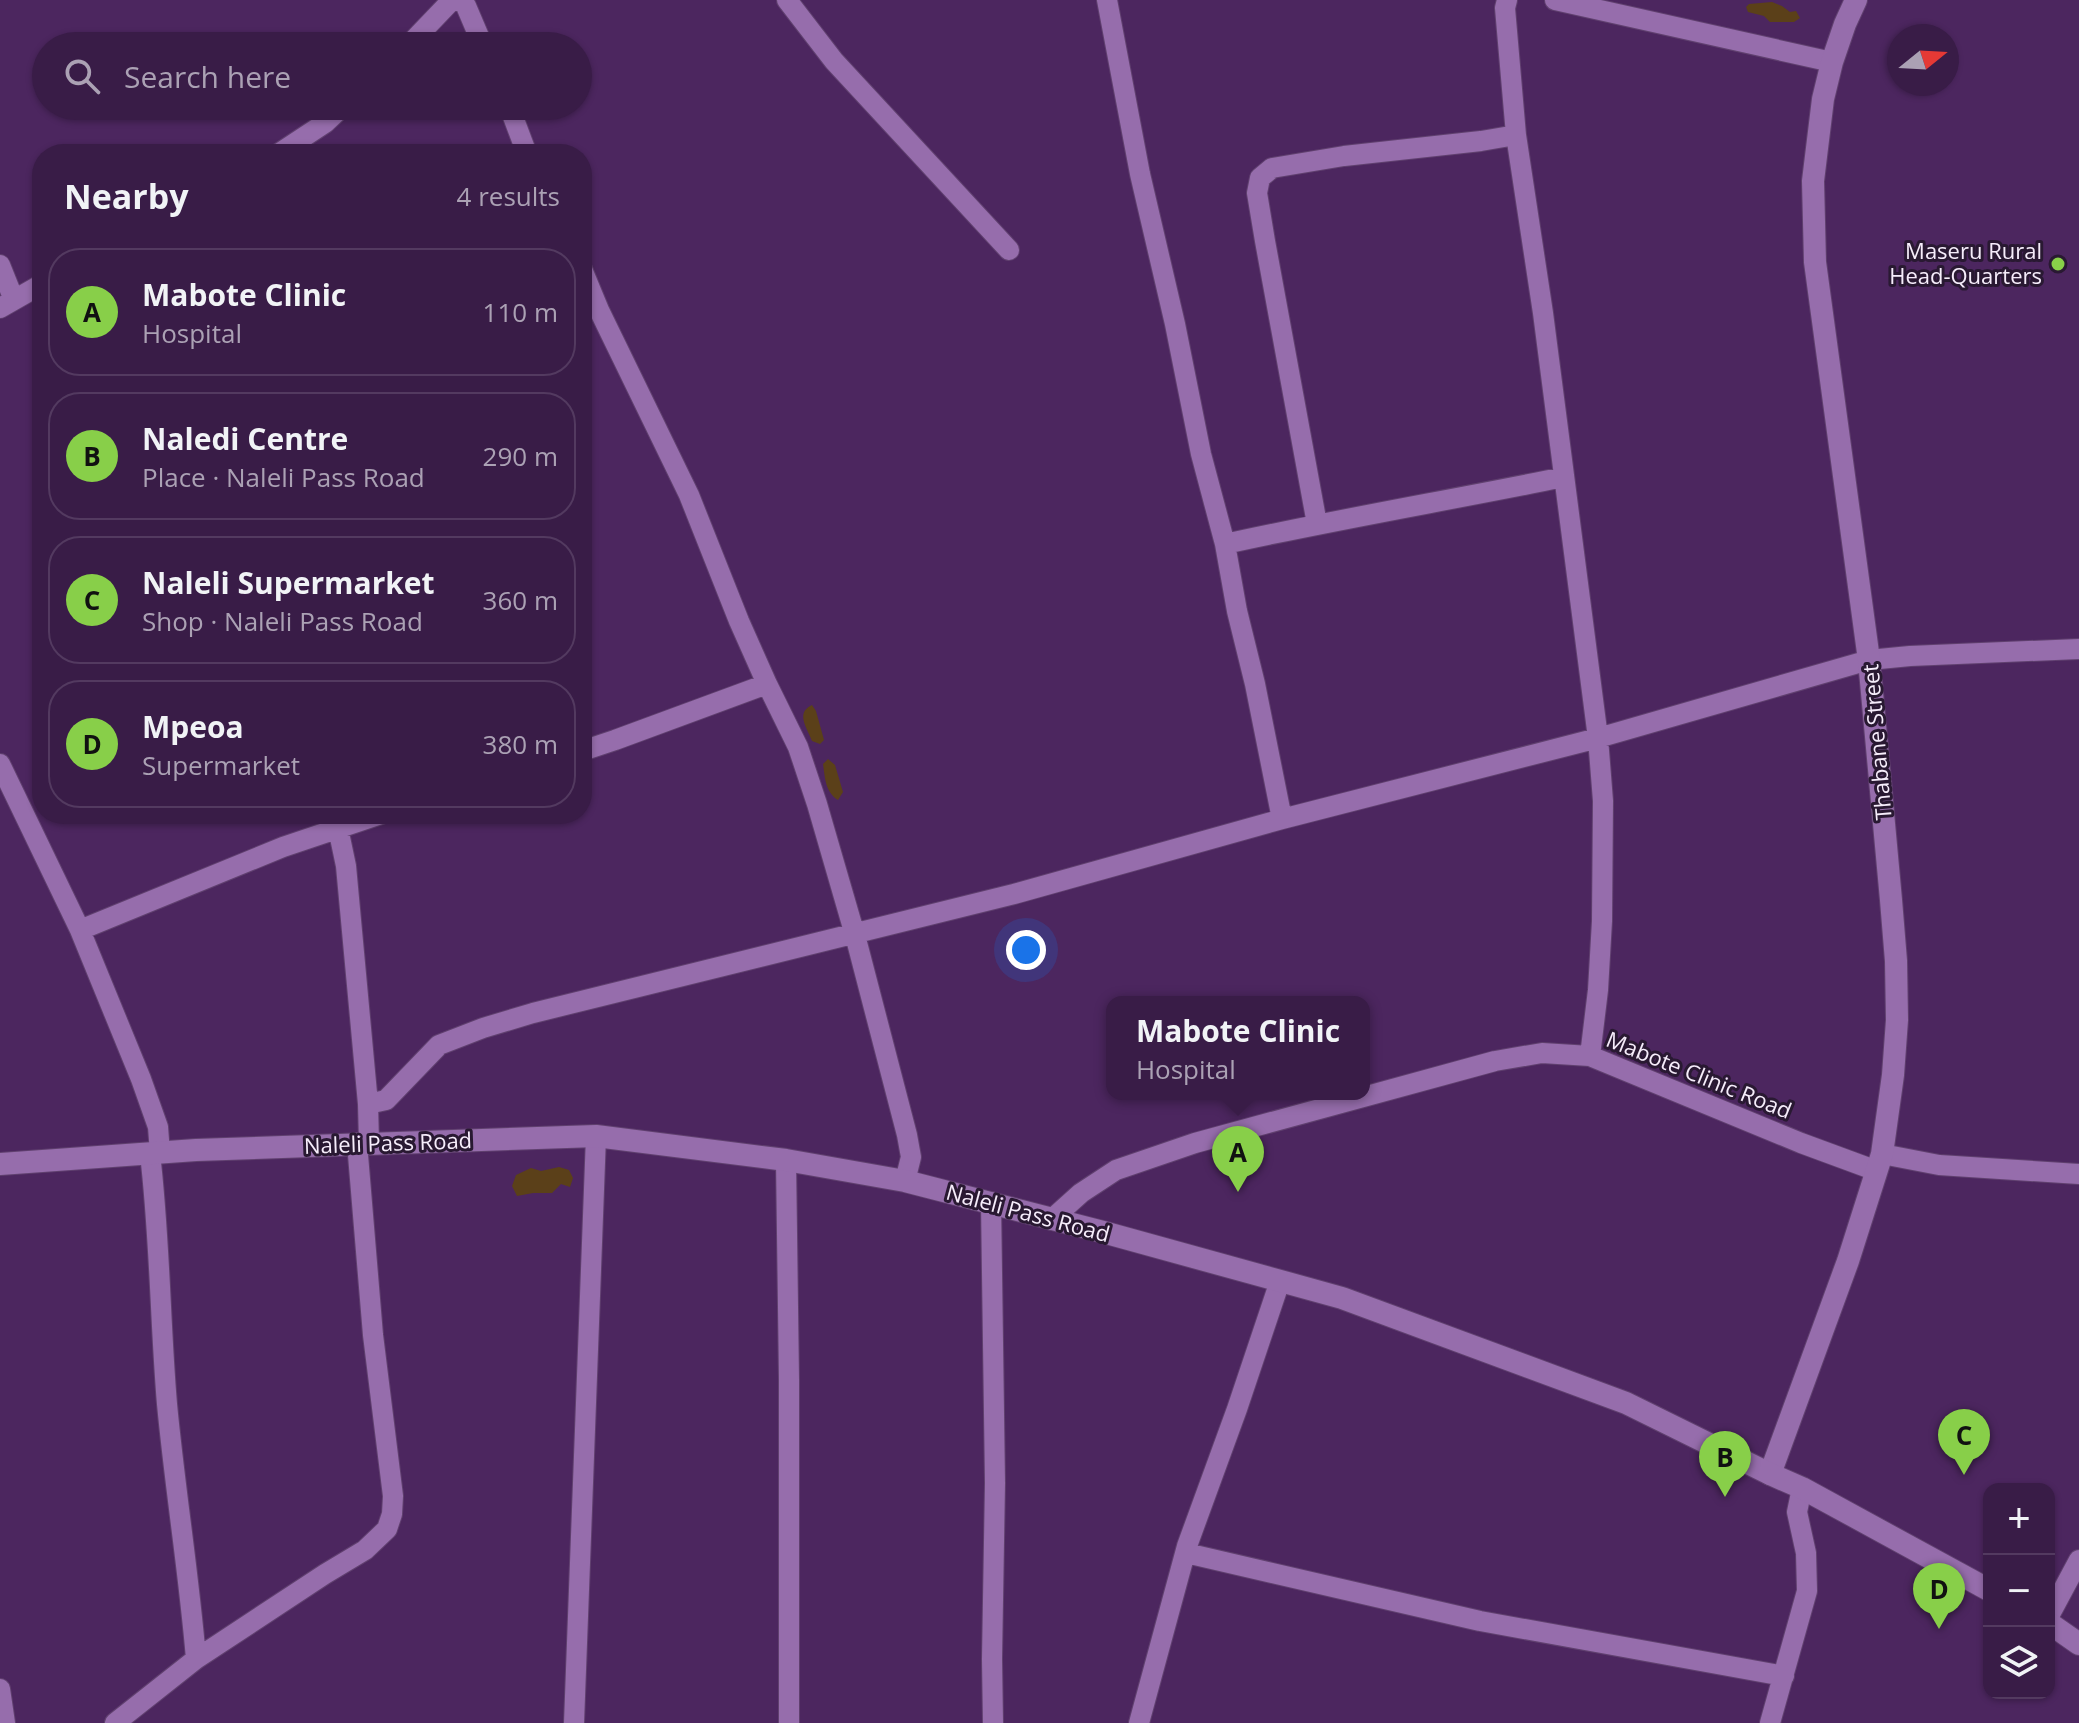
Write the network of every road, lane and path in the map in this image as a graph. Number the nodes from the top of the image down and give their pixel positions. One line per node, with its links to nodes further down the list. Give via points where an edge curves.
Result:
1 (452, 0): 8 (street)
2 (461, 0): 9 (street)
3 (787, 0): 16 (street, via 834,61)
4 (1107, 0): 23 (street, via 1140,174)
5 (1507, 0): 13 (street)
6 (1555, 0): 10 (street)
7 (1856, 0): 10 (main road, Thabane Street)
8 (421, 32)
9 (477, 32)
10 (1832, 62): 25 (main road, Thabane Street, via 1813,181 1815,262)
11 (328, 120): 14 (street)
12 (514, 120): 15 (street)
13 (1516, 135): 21 (street); 22 (street, via 1272,168 1260,178 1257,193)
14 (293, 144)
15 (523, 144)
16 (1009, 250)
17 (0, 265): 20 (street)
18 (32, 290): 20 (street)
19 (592, 293): 26 (street, via 689,495)
20 (7, 304)
21 (1564, 477): 22 (street); 27 (street)
22 (1317, 524): 23 (street)
23 (1225, 544): 30 (street)
24 (2079, 649): 25 (street)
25 (1869, 660): 27 (street); 43 (main road, Thabane Street, via 1897,991)
26 (767, 684): 28 (street); 34 (street, via 798,747)
27 (1598, 738): 30 (street); 35 (street, via 1602,921)
28 (592, 748)
29 (0, 764): 33 (street)
30 (1282, 819): 34 (street)
31 (350, 824): 32 (street)
32 (338, 828): 33 (street); 38 (street)
33 (80, 930): 41 (street, via 154,1115)
34 (855, 935): 38 (street, via 483,1028 439,1045 386,1100); 46 (street, via 907,1135 911,1157)
35 (1590, 1056): 36 (street, Mabote Clinic Road, via 1542,1053 1495,1061); 43 (street, Mabote Clinic Road, via 1801,1143)
36 (1370, 1095)
37 (1352, 1100): 48 (street, Mabote Clinic Road, via 1116,1170)
38 (368, 1104): 40 (street)
39 (596, 1136): 40 (main road, Naleli Pass Road); 42 (main road, Naleli Pass Road); 63 (street)
40 (363, 1143): 41 (main road, Naleli Pass Road); 58 (street, via 373,1335 392,1514 387,1529 365,1550)
41 (155, 1154): 44 (main road, Naleli Pass Road); 58 (street, via 167,1401)
42 (786, 1160): 46 (main road, Naleli Pass Road); 64 (street)
43 (1880, 1163): 45 (street, Mabote Clinic Road); 50 (main road, Thabane Street)
44 (0, 1164)
45 (2079, 1174)
46 (905, 1181): 47 (main road, Naleli Pass Road)
47 (991, 1202): 48 (main road, Naleli Pass Road); 65 (street)
48 (1051, 1220): 49 (main road, Naleli Pass Road)
49 (1280, 1281): 50 (main road, Naleli Pass Road, via 1342,1298 1626,1403); 52 (street)
50 (1770, 1474): 51 (main road, Naleli Pass Road)
51 (1802, 1488): 54 (main road, Naleli Pass Road); 59 (street, via 1797,1512 1807,1591)
52 (1186, 1553): 59 (street, via 1480,1621); 66 (street)
53 (2079, 1560): 55 (street)
54 (1983, 1587)
55 (2055, 1605)
56 (2055, 1627): 57 (main road)
57 (2079, 1644)
58 (196, 1659): 62 (street)
59 (1784, 1676): 67 (street)
60 (0, 1689): 61 (street)
61 (5, 1723)
62 (115, 1723)
63 (574, 1723)
64 (789, 1723)
65 (993, 1723)
66 (1139, 1723)
67 (1770, 1723)

